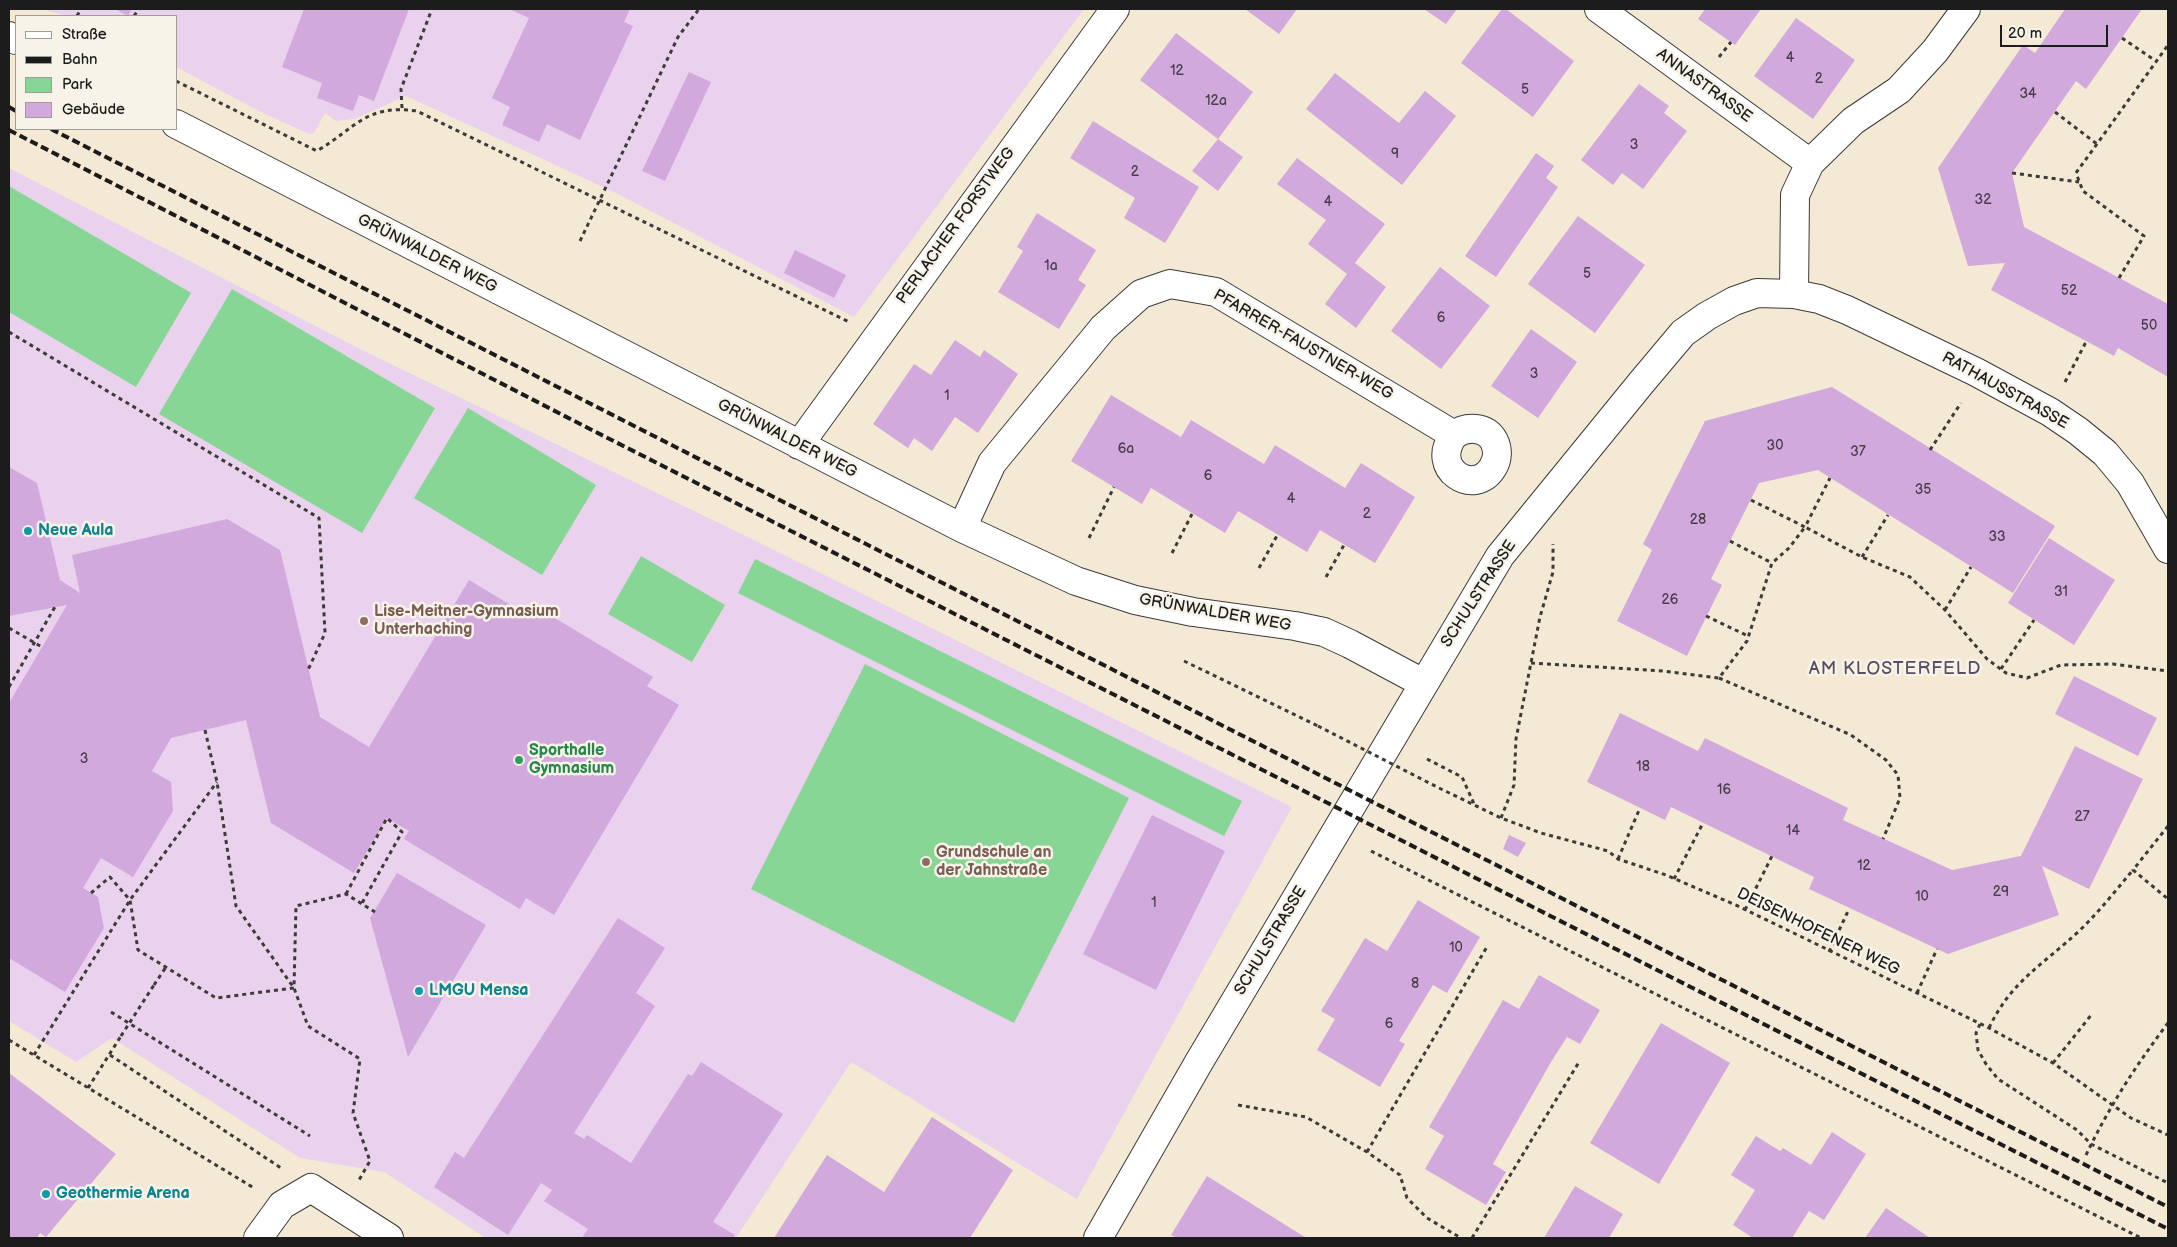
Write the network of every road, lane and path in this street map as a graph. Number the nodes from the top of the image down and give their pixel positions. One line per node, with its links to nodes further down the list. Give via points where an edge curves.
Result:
1 (432, 9): 10 (path, via 401,89)
2 (699, 9): 17 (path, via 678,37)
3 (1115, 9): 22 (street, PERLACHER FORSTWEG)
4 (1599, 9): 14 (street, ANNASTRASSE)
5 (1966, 9): 14 (street, via 1935,51 1899,90 1853,120)
6 (2122, 38): 8 (path)
7 (2168, 45): 8 (path)
8 (2156, 61): 13 (path)
9 (178, 82): 10 (path, via 317,151 364,118 384,109)
10 (402, 108): 17 (path, via 417,110)
11 (2055, 112): 13 (path)
12 (178, 125): 27 (street, GRÜNWALDER WEG)
13 (2097, 144): 16 (path, via 2076,173)
14 (1810, 163): 20 (street, via 1795,196)
15 (2012, 173): 16 (path)
16 (2079, 182): 19 (path, via 2083,191 2144,236)
17 (600, 199): 18 (path); 22 (path)
18 (580, 240)
19 (2119, 278)
20 (1794, 294): 25 (street, RATHAUSSTRASSE, via 1847,310 1976,372); 62 (street, SCHULSTRASSE, via 1757,293 1734,301 1683,333 1596,435 1500,556)
21 (9, 332): 58 (path, via 319,518 326,633)
22 (876, 335): 27 (street, PERLACHER FORSTWEG)
23 (2087, 340): 25 (path)
24 (1961, 403): 28 (path)
25 (2050, 412): 41 (street, RATHAUSSTRASSE, via 2105,453 2130,483)
26 (1454, 435): 35 (street, PFARRER-FAUSTNER-WEG, via 1216,292 1170,284 1141,294 1103,328 992,463)
27 (798, 445): 35 (street, GRÜNWALDER WEG)
28 (1930, 450)
29 (1830, 478): 34 (path)
30 (1114, 487): 37 (path)
31 (1751, 500): 34 (path)
32 (1192, 514): 42 (path)
33 (1888, 515): 43 (path)
34 (1805, 527): 43 (path); 44 (path)
35 (962, 528): 62 (street, GRÜNWALDER WEG, via 1076,581 1135,600 1324,632)
36 (1278, 534): 46 (path)
37 (1089, 538)
38 (1730, 541): 44 (path)
39 (1553, 544): 57 (path, via 1553,572)
40 (1344, 545): 47 (path)
41 (2168, 549)
42 (1172, 553)
43 (1862, 557): 49 (path, via 1910,577)
44 (1772, 563): 53 (path)
45 (1971, 567): 49 (path)
46 (1259, 568)
47 (1326, 577)
48 (56, 605): 54 (path)
49 (1945, 610): 59 (path, via 1987,659)
50 (1706, 616): 53 (path)
51 (2034, 620): 59 (path)
52 (9, 628): 54 (path)
53 (1748, 636): 61 (path)
54 (35, 642): 55 (path); 63 (path)
55 (42, 647)
56 (1184, 661): 67 (path, DEISENHOFENER WEG, bridge)
57 (1531, 663): 61 (path, via 1663,671); 69 (path, via 1516,739 1514,786)
58 (308, 670)
59 (2001, 670): 60 (path, via 2027,678 2061,665 2113,664)
60 (2168, 671)
61 (1719, 678): 72 (path, via 1851,735 1886,760 1898,775 1900,798)
62 (1423, 683): 116 (street, SCHULSTRASSE)
63 (9, 687)
64 (204, 730): 66 (path)
65 (1427, 760): 67 (path, via 1462,777)
66 (217, 782): 81 (path); 90 (path, via 236,906)
67 (1475, 807): 69 (path, DEISENHOFENER WEG)
68 (1640, 808): 75 (path)
69 (1501, 818): 75 (path, DEISENHOFENER WEG, via 1608,851)
70 (1702, 823): 77 (path)
71 (2168, 826): 76 (path)
72 (1883, 839)
73 (1371, 851): 119 (path)
74 (1772, 856): 84 (path)
75 (1618, 858): 77 (path, DEISENHOFENER WEG)
76 (2133, 870): 80 (path); 96 (path, via 2080,930 2024,976 1999,1008)
77 (1674, 879): 84 (path, DEISENHOFENER WEG)
78 (91, 893): 81 (path, via 110,877)
79 (346, 894): 82 (path); 82 (path, via 387,818 402,832); 90 (path, via 296,906)
80 (2168, 899)
81 (130, 900): 89 (path, via 138,950); 98 (path)
82 (362, 903): 85 (path)
83 (1849, 909): 88 (path)
84 (1744, 910): 88 (path, DEISENHOFENER WEG)
85 (375, 912)
86 (1488, 945): 108 (path)
87 (1937, 949): 91 (path)
88 (1829, 952): 91 (path, DEISENHOFENER WEG)
89 (166, 967): 90 (path, via 216,998); 99 (path, bridge)
90 (294, 988): 113 (path, via 308,1026 360,1059 353,1113 370,1161)
91 (1917, 993): 95 (path, DEISENHOFENER WEG)
92 (111, 1012): 106 (path)
93 (2092, 1014): 101 (path)
94 (2168, 1023): 103 (path)
95 (1980, 1024): 96 (path, DEISENHOFENER WEG); 107 (path, via 1976,1033 1978,1050 1998,1079 2076,1130)
96 (1989, 1028): 101 (path, DEISENHOFENER WEG)
97 (9, 1040): 98 (path)
98 (34, 1055): 102 (path)
99 (110, 1056): 102 (path); 111 (path)
100 (1578, 1062): 118 (path)
101 (2053, 1063): 103 (path, DEISENHOFENER WEG)
102 (88, 1088): 112 (path)
103 (2112, 1103): 105 (path, DEISENHOFENER WEG, via 2131,1118); 107 (path)
104 (1238, 1104): 108 (path, via 1306,1117)
105 (2168, 1135)
106 (310, 1136)
107 (2091, 1144): 109 (path); 110 (path)
108 (1367, 1152): 117 (path, via 1400,1175 1407,1198 1427,1218)
109 (2086, 1155)
110 (2168, 1183)
111 (312, 1188): 112 (street); 113 (street)
112 (282, 1205): 114 (street)
113 (344, 1207): 115 (street)
114 (258, 1238)
115 (389, 1238)
116 (1098, 1238)
117 (1461, 1238)
118 (1472, 1238)
119 (2141, 1238)

